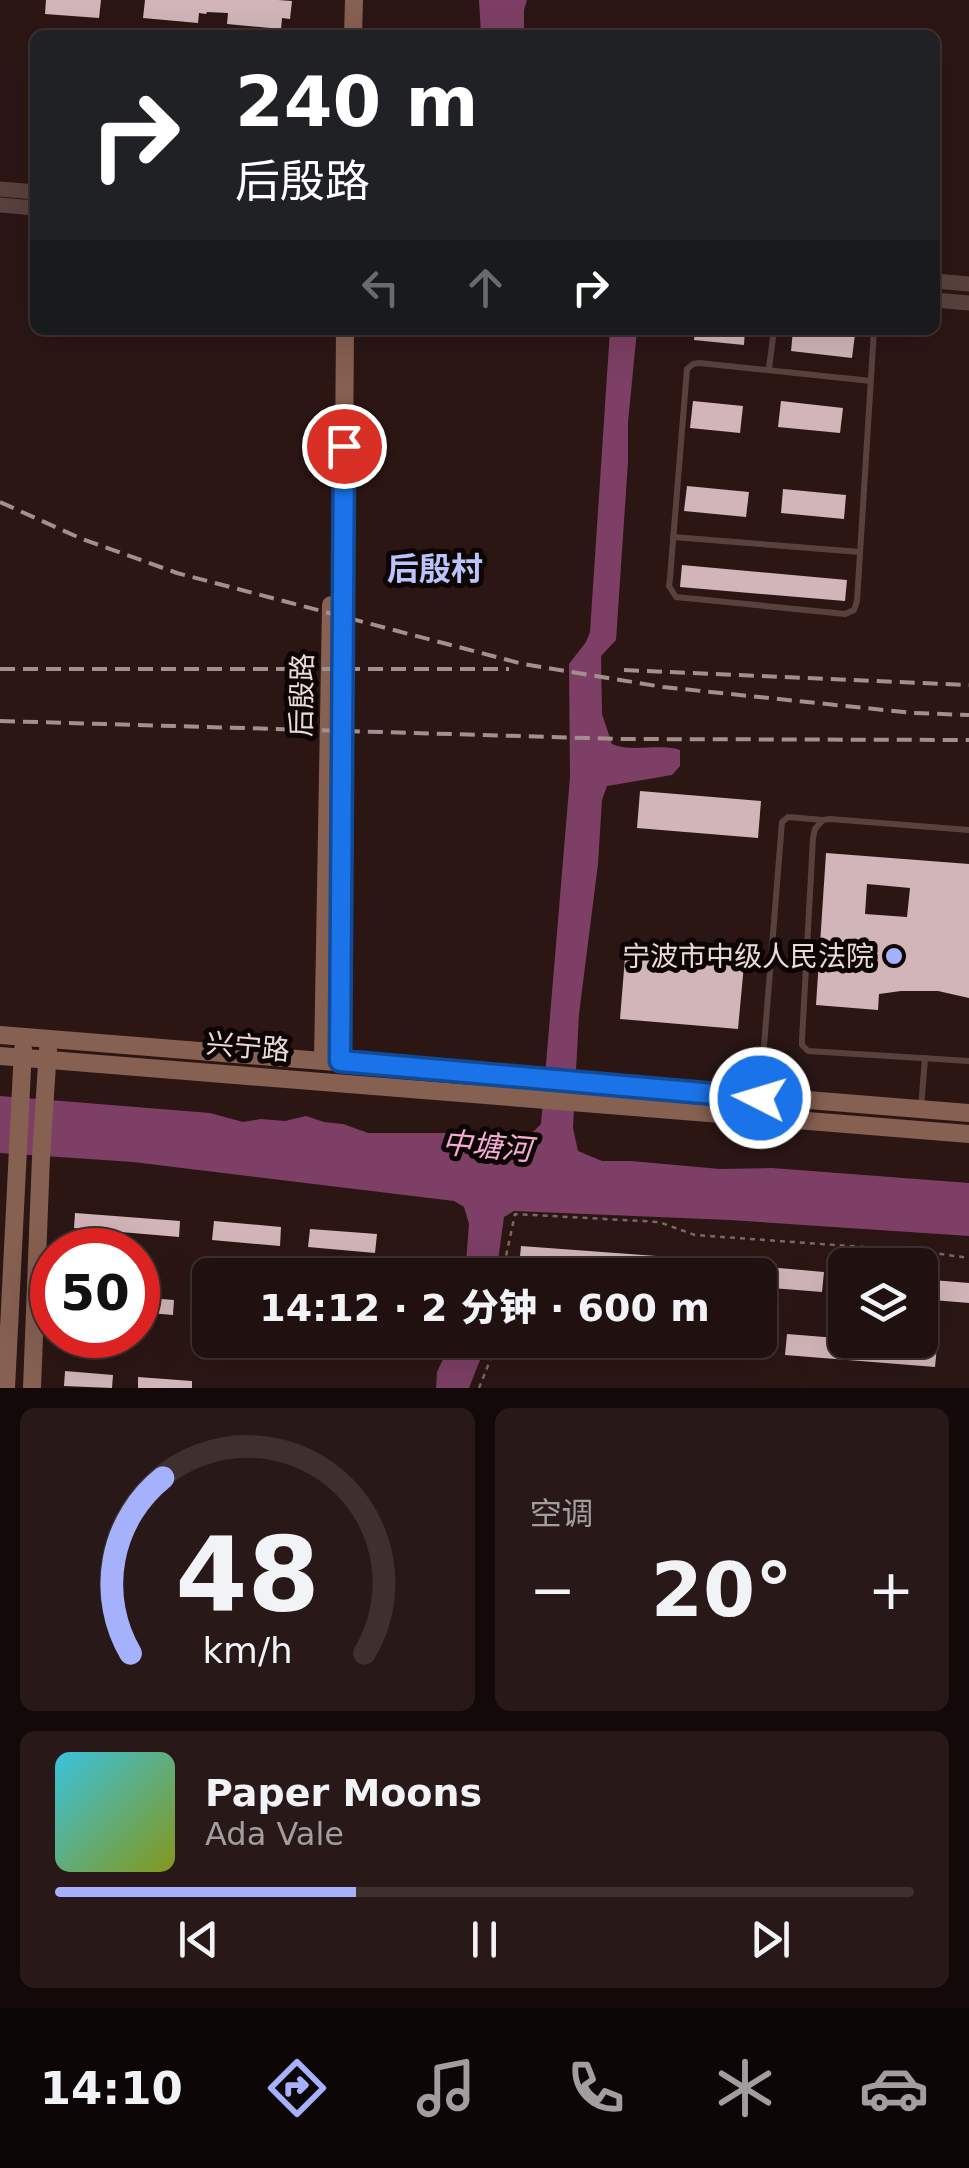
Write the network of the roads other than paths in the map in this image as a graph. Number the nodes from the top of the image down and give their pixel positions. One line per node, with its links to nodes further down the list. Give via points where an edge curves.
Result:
1 (342, 0): 3 (main road)
2 (354, 0): 4 (main road)
3 (342, 30)
4 (353, 30)
5 (0, 189): 6 (street)
6 (30, 192)
7 (0, 205): 8 (street)
8 (30, 208)
9 (940, 281): 10 (street)
10 (969, 284)
11 (940, 301): 12 (street)
12 (969, 304)
13 (336, 335): 30 (main road, 后殷路)
14 (346, 335): 30 (main road, 后殷路)
15 (773, 335): 17 (lane)
16 (874, 335): 18 (lane)
17 (769, 369): 18 (lane); 19 (lane, via 699,362 687,369)
18 (871, 382): 20 (lane)
19 (673, 537): 20 (lane); 20 (lane, via 669,586 676,597 845,614 857,601)
20 (860, 552)
21 (823, 820): 22 (lane); 28 (lane, via 814,838 802,1046); 32 (lane, via 782,822)
22 (969, 830)
23 (0, 1035): 24 (main road)
24 (24, 1037): 25 (main road); 27 (main road)
25 (49, 1039): 29 (main road); 30 (main road)
26 (0, 1056): 27 (main road, 兴宁路)
27 (22, 1058): 29 (main road, 兴宁路); 36 (main road)
28 (925, 1058): 31 (lane); 33 (lane)
29 (48, 1059): 35 (main road, 兴宁路); 38 (main road)
30 (331, 1060): 32 (main road)
31 (969, 1061)
32 (760, 1098): 33 (main road)
33 (921, 1109): 34 (main road)
34 (969, 1113)
35 (969, 1134)
36 (6, 1248): 37 (main road)
37 (6, 1388)
38 (32, 1388)

